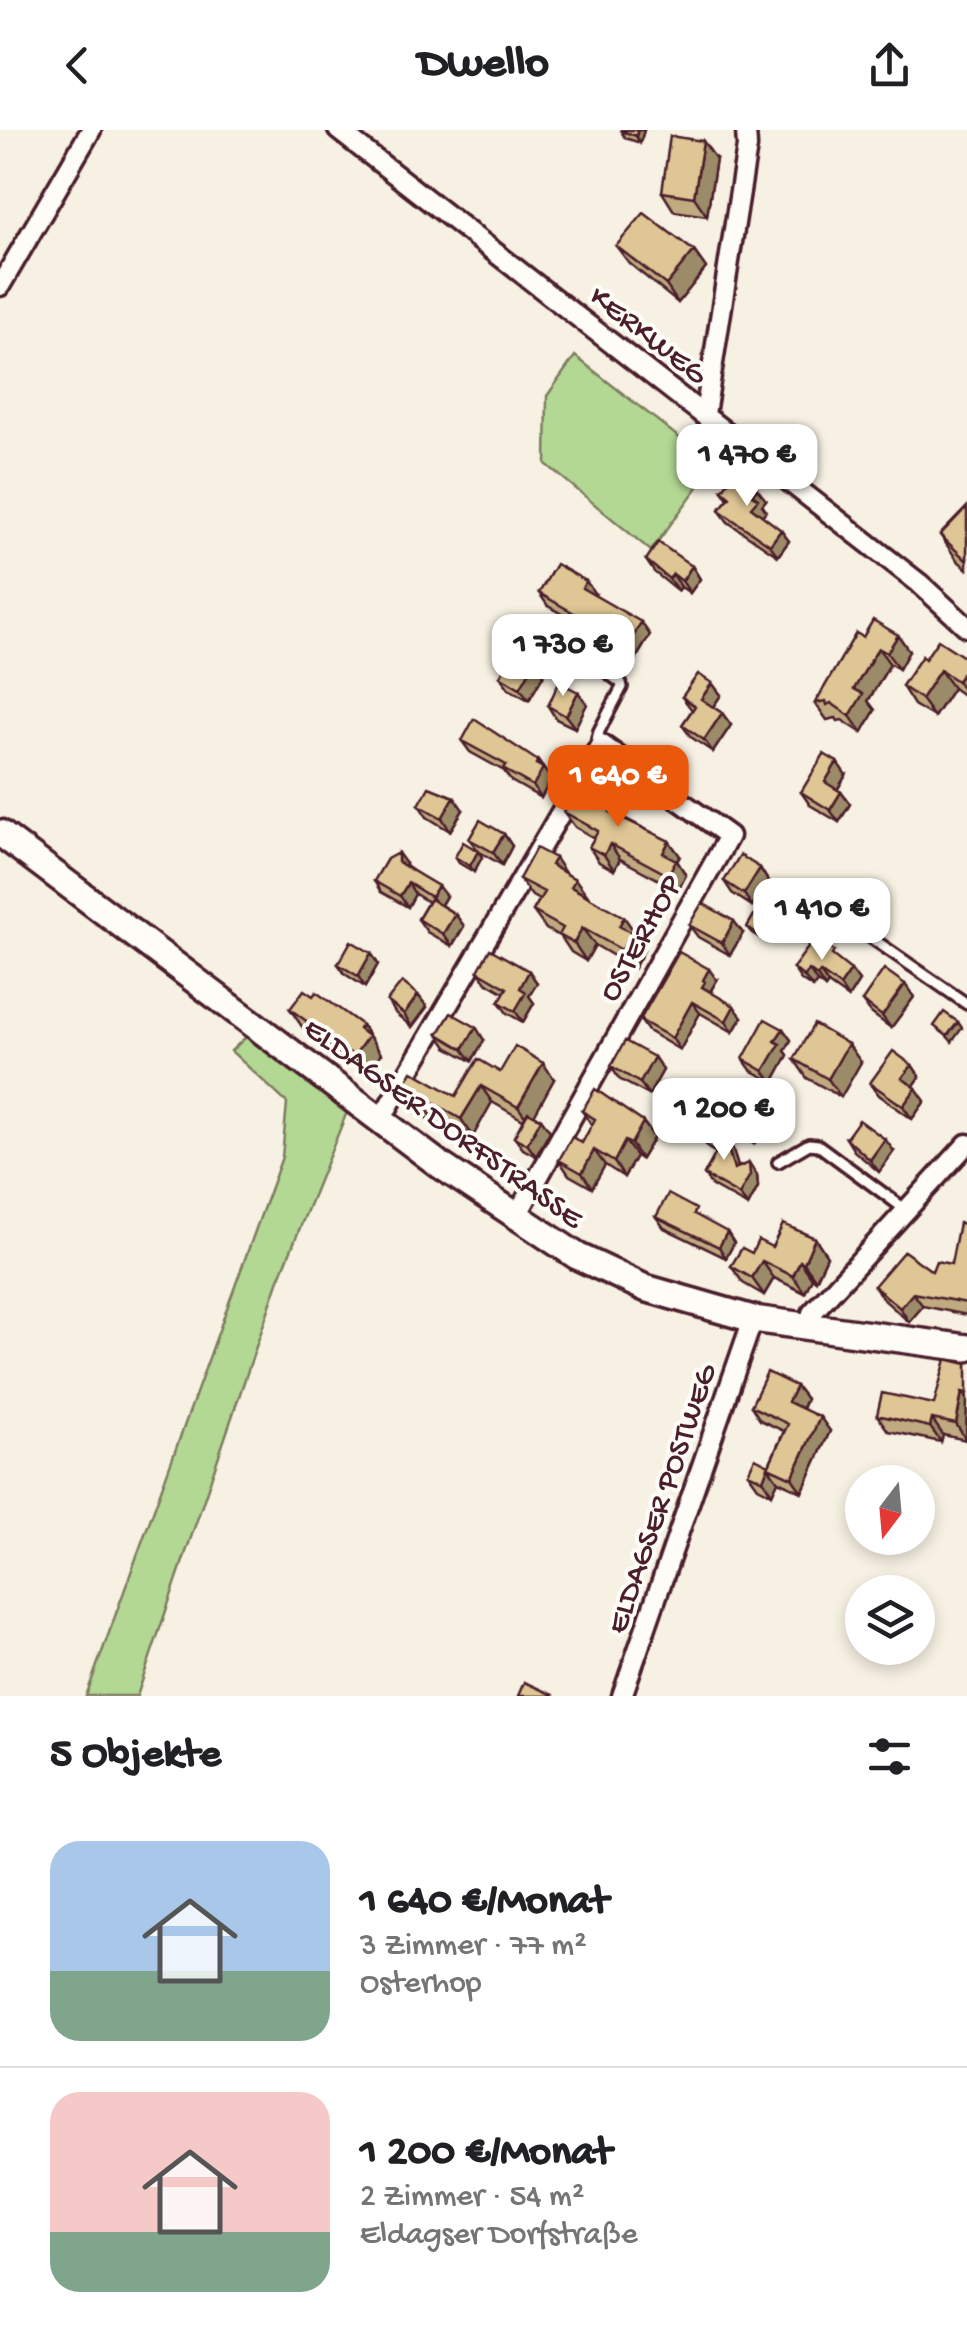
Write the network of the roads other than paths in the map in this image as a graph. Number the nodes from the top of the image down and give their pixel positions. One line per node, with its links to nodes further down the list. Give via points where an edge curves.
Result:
1 (91, 130): 4 (street)
2 (338, 130): 5 (street, KERKWEG)
3 (746, 130): 5 (street)
4 (0, 286)
5 (705, 414): 6 (street, KERKWEG)
6 (967, 627)
7 (575, 648): 8 (lane, via 621,683 599,730)
8 (601, 744): 12 (street); 16 (street, OSTERHOP, via 730,836)
9 (0, 833): 12 (street, ELDAGSER DORFSTRASSE)
10 (864, 933): 11 (lane)
11 (967, 1004)
12 (381, 1119): 16 (street, ELDAGSER DORFSTRASSE)
13 (967, 1144): 15 (street)
14 (778, 1162): 15 (lane, via 818,1145)
15 (908, 1212): 18 (street, via 812,1313)
16 (516, 1217): 17 (street, ELDAGSER DORFSTRASSE, via 645,1288)
17 (752, 1320): 18 (street, ELDAGSER DORFSTRASSE); 20 (street, ELDAGSER POSTWEG)
18 (809, 1329): 19 (street, ELDAGSER DORFSTRASSE)
19 (967, 1348)
20 (622, 1696)

